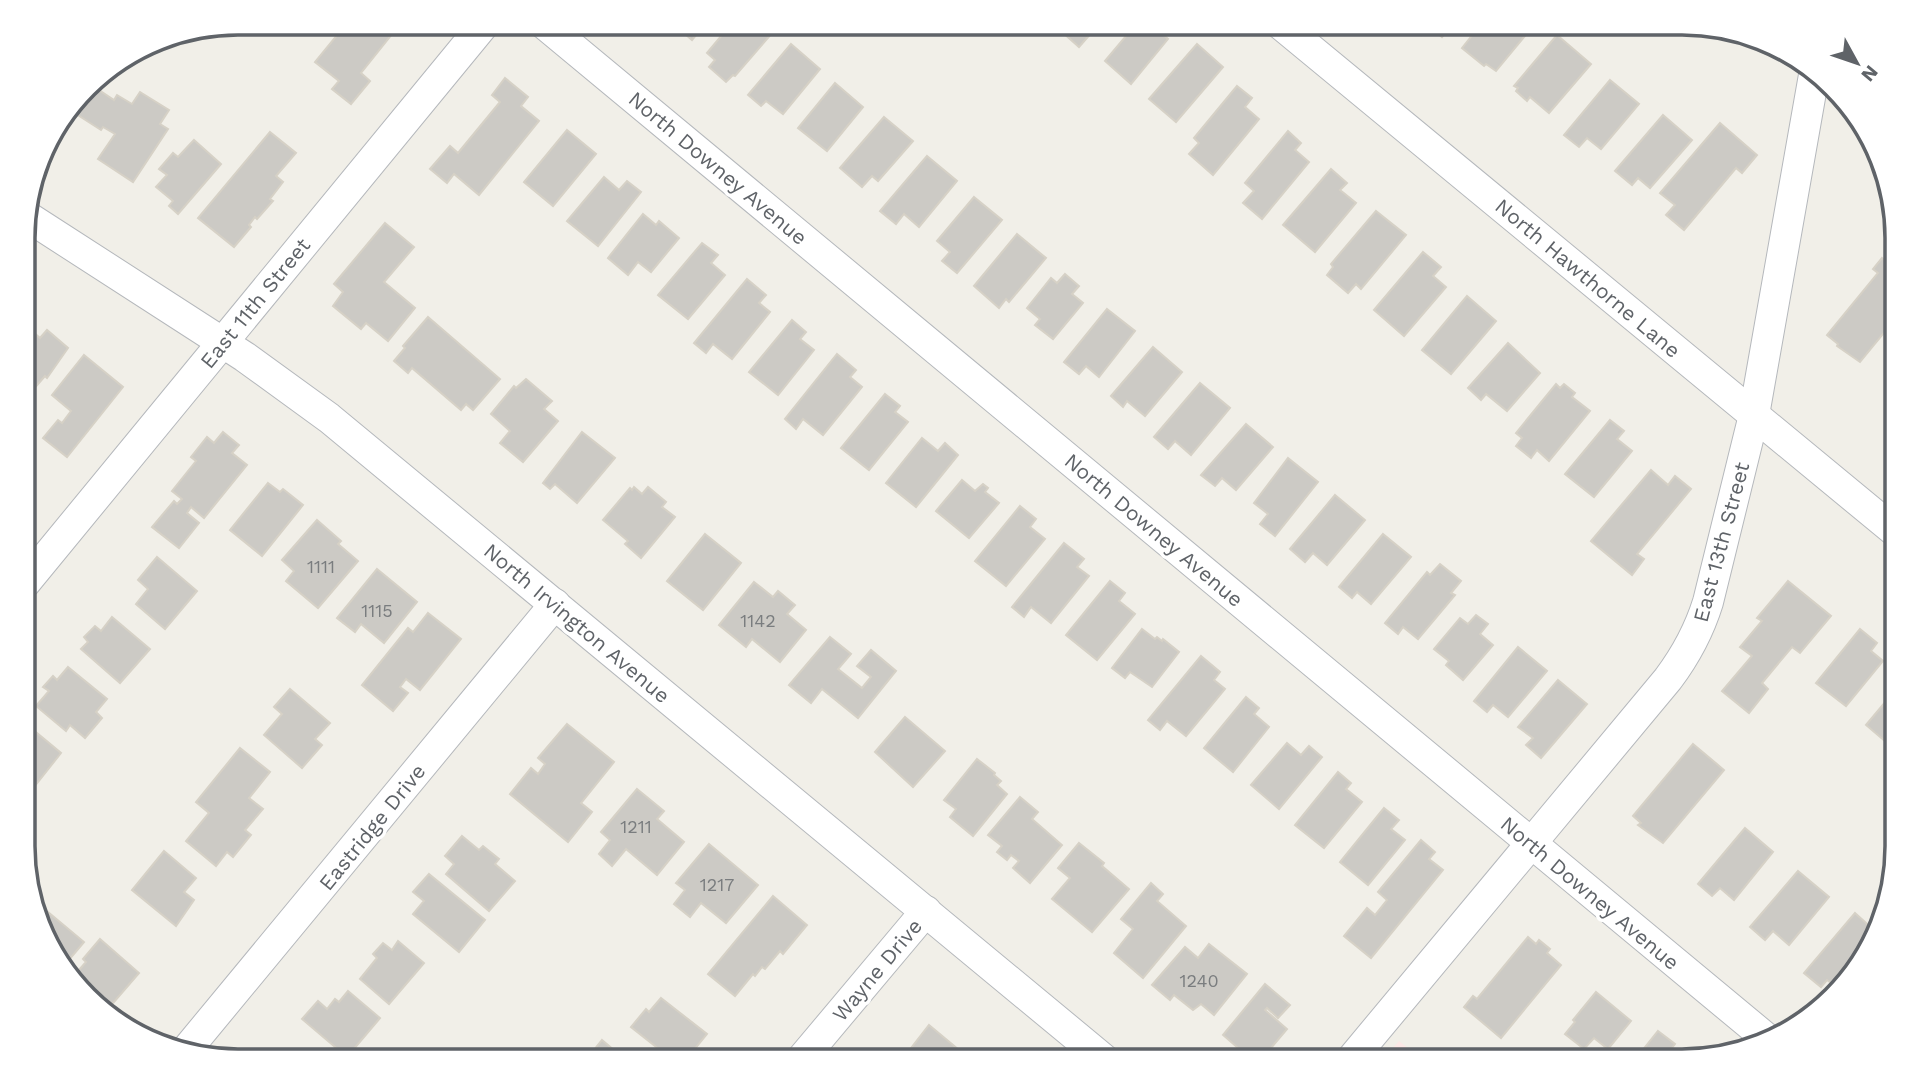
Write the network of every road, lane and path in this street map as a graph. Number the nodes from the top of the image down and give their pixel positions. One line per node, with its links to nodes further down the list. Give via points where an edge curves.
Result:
1 (475, 35): 6 (street, East 11th Street)
2 (558, 35): 11 (street, North Downey Avenue)
3 (1294, 35): 7 (street, North Hawthorne Lane)
4 (1813, 83): 7 (street, East 13th Street)
5 (36, 223): 6 (street, North Irvington Avenue)
6 (222, 342): 9 (street, East 11th Street); 10 (street, North Irvington Avenue, via 329,418)
7 (1754, 415): 8 (street, North Hawthorne Lane); 11 (street, East 13th Street, via 1698,632 1668,679)
8 (1885, 523)
9 (35, 570)
10 (555, 604): 12 (street, North Irvington Avenue); 14 (street, Eastridge Drive)
11 (1531, 844): 13 (street, North Downey Avenue); 17 (street, East 13th Street)
12 (926, 911): 15 (street, Wayne Drive); 16 (street, North Irvington Avenue)
13 (1760, 1033)
14 (192, 1043)
15 (810, 1049)
16 (1092, 1049)
17 (1360, 1049)

